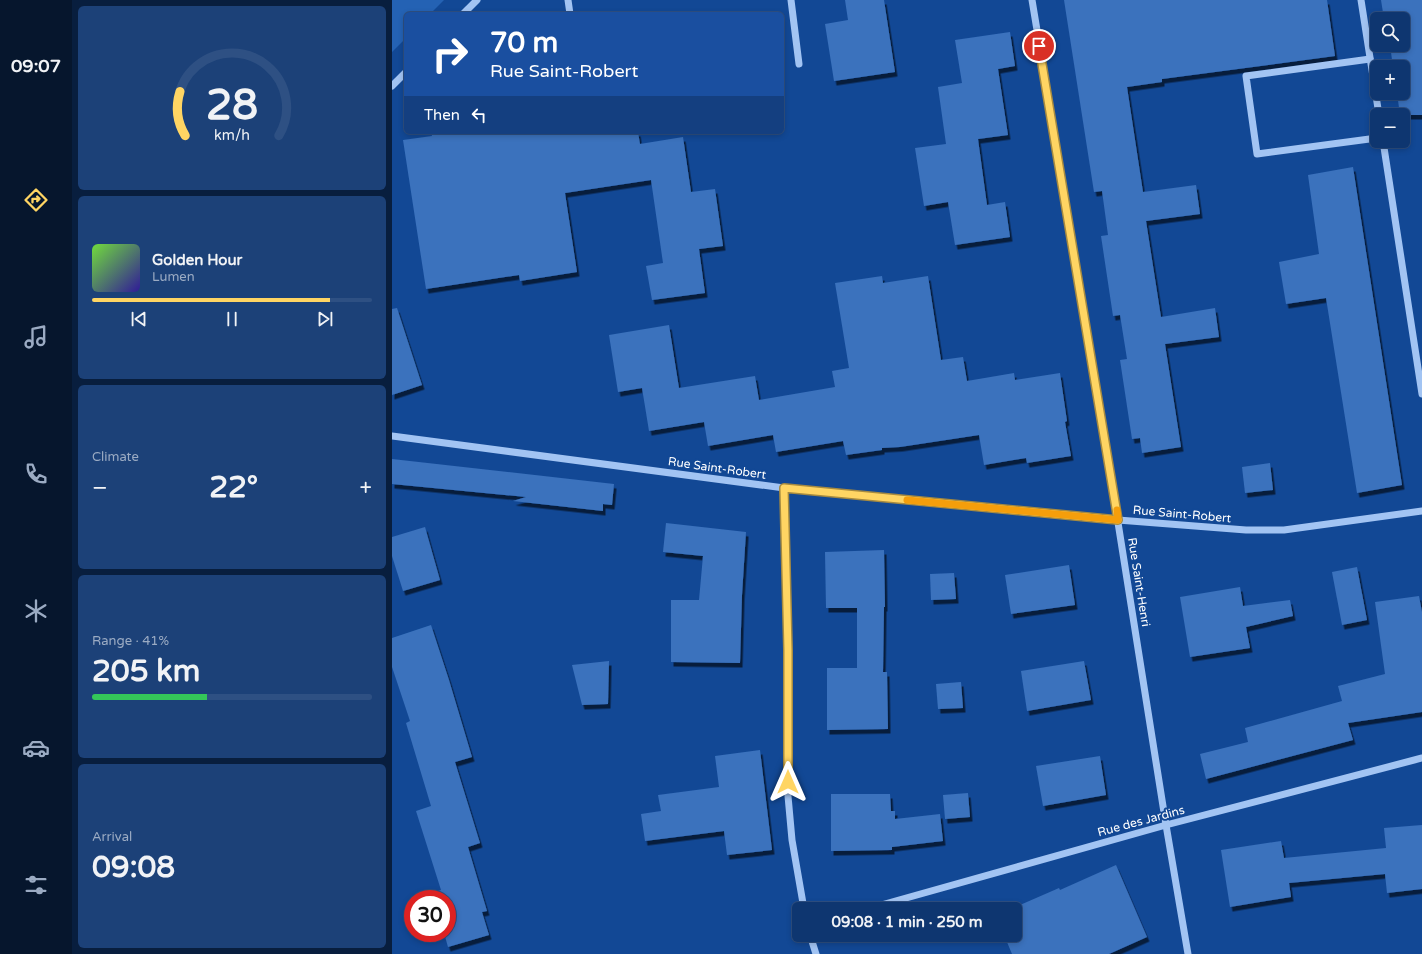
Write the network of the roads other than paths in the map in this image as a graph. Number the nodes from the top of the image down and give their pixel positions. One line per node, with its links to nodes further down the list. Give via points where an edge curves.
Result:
1 (477, 0): 6 (street)
2 (568, 0): 7 (street)
3 (791, 0): 9 (street)
4 (1032, 0): 19 (street, Rue Saint-Henri)
5 (1361, 0): 8 (street)
6 (465, 12)
7 (570, 12)
8 (1370, 59): 12 (street); 13 (street, via 1246,76 1256,154)
9 (799, 64)
10 (404, 74): 11 (street)
11 (392, 86)
12 (1377, 108)
13 (1370, 139)
14 (1384, 148): 15 (street)
15 (1422, 394)
16 (392, 436): 17 (street, Rue Saint-Robert)
17 (784, 488): 19 (street, Rue Saint-Robert); 22 (street, via 788,796 792,840)
18 (1422, 511): 19 (street, Rue Saint-Robert, via 1284,530 1246,530)
19 (1118, 520): 21 (street, Rue Saint-Henri)
20 (1422, 758): 21 (street, Rue des Jardins)
21 (1166, 825): 23 (street, Rue des Jardins); 26 (street, Rue Saint-Henri)
22 (803, 902)
23 (892, 902)
24 (812, 942): 25 (street)
25 (816, 954)
26 (1188, 954)

